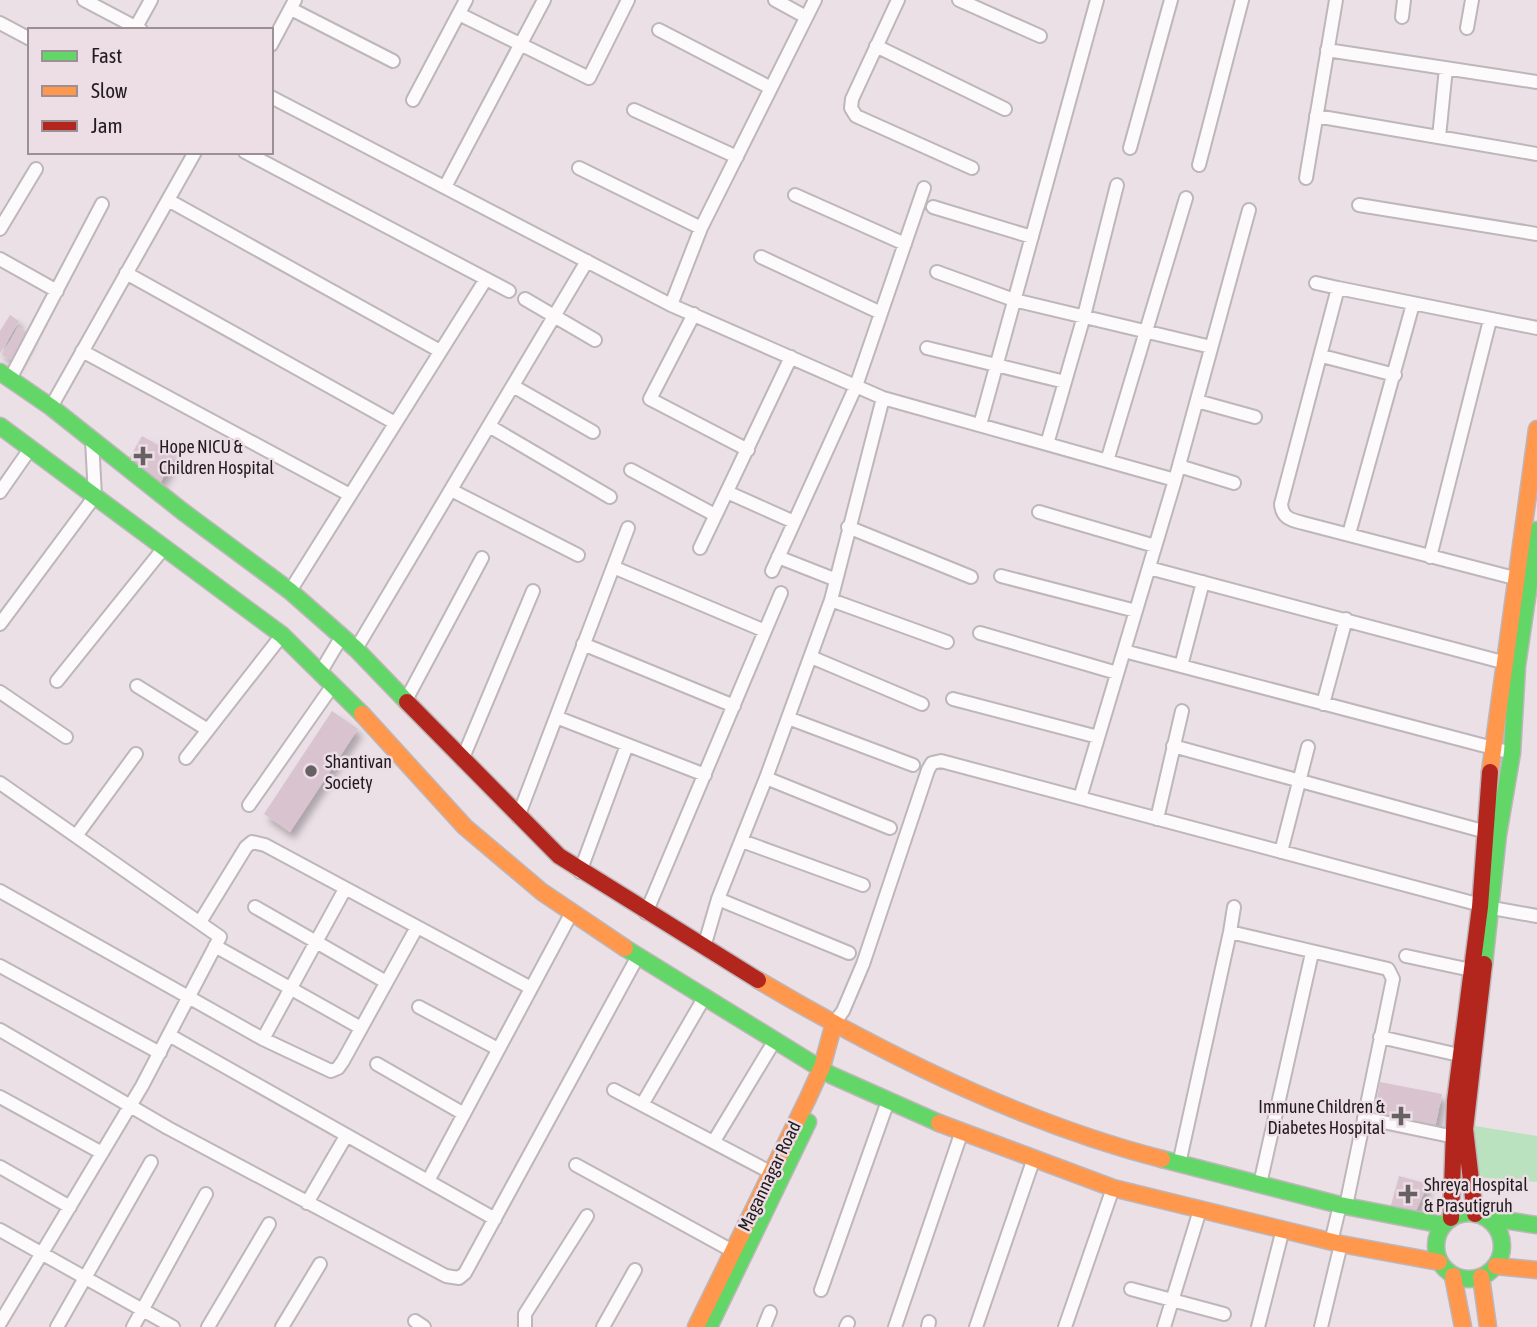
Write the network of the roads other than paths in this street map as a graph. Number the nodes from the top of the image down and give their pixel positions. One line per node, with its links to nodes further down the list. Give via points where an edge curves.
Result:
1 (84, 0): 21 (street)
2 (151, 0): 21 (street)
3 (466, 0): 17 (street)
4 (544, 0): 27 (street)
5 (628, 0): 27 (street, via 589,78)
6 (775, 0): 19 (street)
7 (815, 0): 19 (street)
8 (898, 0): 28 (street)
9 (959, 0): 24 (street)
10 (1097, 0): 63 (street)
11 (1171, 0): 40 (street)
12 (1242, 0): 45 (street)
13 (1336, 0): 29 (street)
14 (1404, 0): 18 (street)
15 (1472, 0): 22 (street)
16 (293, 4): 26 (street); 30 (street)
17 (459, 14): 27 (street); 35 (street)
18 (1402, 16)
19 (806, 17): 33 (street)
20 (0, 23): 25 (street)
21 (139, 28)
22 (1467, 28)
23 (659, 30): 33 (street)
24 (1040, 36)
25 (28, 37)
26 (273, 41)
27 (522, 46): 51 (street)
28 (876, 46): 36 (street); 47 (street, via 852,99 856,116)
29 (1327, 50): 31 (street); 38 (street)
30 (393, 61)
31 (1446, 68): 32 (street); 39 (street)
32 (1537, 82)
33 (771, 88): 44 (street)
34 (273, 98): 51 (street)
35 (413, 100)
36 (1005, 109)
37 (634, 110): 44 (street)
38 (1316, 116): 39 (street); 49 (street)
39 (1439, 137): 43 (street)
40 (1130, 148)
41 (194, 154): 55 (street)
42 (249, 154): 70 (street)
43 (1537, 154)
44 (737, 157): 60 (street)
45 (1199, 165)
46 (579, 168): 60 (street)
47 (972, 168)
48 (36, 169): 61 (street)
49 (1306, 178)
50 (1117, 185): 82 (street)
51 (445, 187): 67 (street)
52 (924, 188): 64 (street)
53 (795, 195): 64 (street)
54 (1186, 198): 85 (street)
55 (168, 200): 69 (street); 90 (street)
56 (102, 204): 73 (street)
57 (1359, 205): 62 (street)
58 (933, 207): 63 (street)
59 (1249, 210): 87 (street)
60 (702, 228): 78 (street)
61 (0, 229)
62 (1537, 234)
63 (1032, 237): 76 (street)
64 (905, 244): 79 (street)
65 (761, 257): 79 (street)
66 (0, 259): 73 (street)
67 (587, 261): 78 (street); 81 (street)
68 (937, 272): 76 (street)
69 (126, 273): 89 (street); 103 (street)
70 (486, 279): 74 (street); 90 (street)
71 (1315, 283): 72 (street)
72 (1338, 288): 77 (street); 91 (street)
73 (57, 291): 94 (street)
74 (509, 291)
75 (525, 299): 81 (street)
76 (1014, 300): 82 (street); 93 (street)
77 (1413, 304): 83 (street); 95 (street)
78 (671, 305): 80 (street)
79 (881, 313): 98 (street)
80 (694, 314): 92 (street); 112 (street, via 650,399)
81 (554, 316): 86 (street); 97 (street)
82 (1084, 316): 85 (street); 96 (street)
83 (1490, 320): 84 (street); 136 (street)
84 (1537, 328)
85 (1146, 331): 87 (street); 113 (street)
86 (595, 340)
87 (1211, 347): 100 (street)
88 (927, 348): 93 (street)
89 (82, 351): 101 (street); 121 (street)
90 (440, 351): 103 (street)
91 (1322, 356): 95 (street); 130 (street, via 1282,513)
92 (792, 358): 98 (street); 112 (street)
93 (996, 367): 96 (street); 104 (street)
94 (5, 375): 101 (main road)
95 (1395, 375): 130 (street)
96 (1065, 382): 110 (street)
97 (513, 386): 106 (street); 108 (street)
98 (856, 386): 99 (street); 126 (street)
99 (883, 398): 104 (street); 128 (street)
100 (1197, 401): 102 (street); 114 (street)
101 (51, 407): 109 (main road)
102 (1255, 417)
103 (395, 423): 121 (street)
104 (980, 425): 110 (street)
105 (0, 426): 111 (main road)
106 (489, 426): 118 (street); 123 (street)
107 (1537, 429): 144 (main road)
108 (593, 432)
109 (92, 440): 122 (street); 146 (main road)
110 (1047, 444): 113 (street)
111 (30, 449): 119 (street); 122 (main road)
112 (748, 450): 120 (street)
113 (1107, 461): 116 (street)
114 (1179, 466): 116 (street); 117 (street)
115 (631, 470): 125 (street)
116 (1175, 480): 131 (street)
117 (1234, 483)
118 (451, 490): 134 (street); 159 (street)
119 (0, 492)
120 (727, 492): 125 (street); 126 (street)
121 (350, 495): 146 (street)
122 (95, 496): 133 (main road); 152 (street)
123 (610, 497)
124 (1039, 512): 131 (street)
125 (715, 514): 132 (street)
126 (794, 522): 135 (street)
127 (628, 527): 138 (street)
128 (848, 527): 142 (street); 143 (street)
129 (1537, 530): 144 (main road)
130 (1349, 534): 136 (street)
131 (1155, 546): 139 (street)
132 (700, 548)
133 (163, 549): 155 (main road); 166 (street)
134 (578, 555)
135 (778, 557): 140 (street); 143 (street)
136 (1430, 557): 144 (street)
137 (482, 558): 171 (street)
138 (612, 567): 153 (street); 158 (street)
139 (1149, 568): 145 (street); 150 (street)
140 (772, 571)
141 (1001, 576): 150 (street)
142 (971, 577)
143 (834, 579): 149 (street)
144 (1523, 580): 162 (main road)
145 (1203, 582): 151 (street); 163 (street)
146 (290, 591): 156 (main road)
147 (533, 592): 188 (street)
148 (781, 593): 153 (street)
149 (831, 600): 157 (street); 161 (street)
150 (1136, 611): 160 (street)
151 (1346, 619): 162 (street); 173 (street)
152 (0, 625)
153 (765, 631): 174 (street)
154 (980, 633): 165 (street)
155 (282, 635): 164 (main road); 178 (street)
156 (342, 636): 159 (main road); 164 (street)
157 (947, 642)
158 (583, 644): 174 (street); 176 (street)
159 (356, 649): 171 (main road)
160 (1124, 651): 163 (street); 165 (street)
161 (811, 657): 172 (street); 177 (street)
162 (1510, 664): 184 (main road); 185 (main road)
163 (1181, 666): 173 (street)
164 (320, 673): 167 (main road)
165 (1117, 673): 180 (street)
166 (57, 681)
167 (333, 685): 195 (street); 211 (main road, via 465,827)
168 (138, 686): 178 (street)
169 (0, 692): 179 (street)
170 (953, 699): 180 (street)
171 (406, 700): 188 (main road)
172 (922, 704)
173 (1323, 704): 184 (street)
174 (734, 706): 190 (street)
175 (1182, 711): 182 (street)
176 (556, 717): 181 (street); 196 (street)
177 (788, 718): 189 (street); 191 (street)
178 (208, 730): 187 (street)
179 (66, 737)
180 (1098, 737): 194 (street)
181 (626, 745): 190 (street); 203 (street)
182 (1173, 746): 192 (street); 197 (street)
183 (1308, 747): 192 (street)
184 (1494, 748): 185 (street); 199 (main road)
185 (1512, 753): 199 (main road)
186 (136, 754): 200 (street)
187 (186, 758)
188 (462, 760): 196 (main road)
189 (914, 765)
190 (705, 775): 212 (street)
191 (766, 778): 198 (street); 201 (street)
192 (1299, 781): 199 (street); 202 (street)
193 (0, 783): 200 (street)
194 (1080, 798): 197 (street); 232 (street, via 941,761 932,763)
195 (249, 805)
196 (518, 817): 203 (main road)
197 (1157, 819): 202 (street)
198 (890, 828)
199 (1491, 833): 209 (main road)
200 (76, 836): 214 (street)
201 (742, 841): 204 (street); 207 (street)
202 (1281, 852): 209 (street)
203 (580, 872): 212 (main road)
204 (863, 885)
205 (345, 889): 214 (street, via 252,842); 215 (street); 217 (street)
206 (0, 891): 229 (street)
207 (718, 899): 219 (street); 220 (street)
208 (255, 906): 217 (street)
209 (1486, 906): 213 (street); 225 (main road); 270 (main road, via 1465,1129)
210 (1234, 907): 216 (street)
211 (572, 912): 222 (main road); 227 (street)
212 (646, 913): 219 (main road)
213 (1537, 916)
214 (200, 922): 218 (street, via 220,937)
215 (417, 927): 226 (street); 227 (street)
216 (1230, 932): 221 (street); 259 (street)
217 (317, 942): 226 (street); 228 (street)
218 (215, 946): 228 (street); 229 (street)
219 (704, 947): 232 (main road)
220 (849, 953)
221 (1312, 953): 236 (street, via 1392,972); 263 (street)
222 (638, 956): 230 (main road); 272 (street)
223 (1406, 956): 225 (street)
224 (0, 966): 240 (street)
225 (1471, 970): 241 (main road)
226 (386, 982): 233 (street)
227 (531, 988): 239 (street)
228 (291, 990): 233 (street); 237 (street)
229 (190, 996): 235 (street); 237 (street)
230 (704, 999): 238 (main road); 247 (street)
231 (419, 1007): 239 (street)
232 (840, 1021): 243 (main road); 259 (main road, via 950,1080 1096,1142)
233 (361, 1028): 237 (street, via 338,1068 331,1071)
234 (0, 1030): 248 (street)
235 (169, 1035): 240 (street); 252 (street)
236 (1380, 1037): 241 (street); 250 (street)
237 (263, 1039)
238 (775, 1040): 243 (main road); 254 (street)
239 (498, 1049): 249 (street)
240 (160, 1053): 248 (street)
241 (1459, 1055): 253 (main road)
242 (377, 1064): 249 (street)
243 (826, 1071): 246 (main road); 261 (main road, Magannagar Road); 279 (main road, Magannagar Road)
244 (614, 1090): 247 (street)
245 (0, 1097): 255 (street)
246 (888, 1101): 251 (main road); 290 (street)
247 (643, 1103): 254 (street)
248 (131, 1105): 255 (street); 266 (street)
249 (464, 1114): 262 (street)
250 (1364, 1118): 253 (street); 267 (street)
251 (962, 1131): 256 (main road); 308 (street)
252 (346, 1136): 262 (street); 266 (street)
253 (1450, 1136): 273 (main road)
254 (714, 1141): 261 (street)
255 (102, 1153): 268 (street)
256 (1034, 1158): 264 (main road); 309 (street)
257 (151, 1162): 288 (street)
258 (576, 1164): 279 (street)
259 (1180, 1164): 263 (main road)
260 (0, 1167): 268 (street)
261 (770, 1172): 279 (main road, Magannagar Road)
262 (428, 1181): 272 (street)
263 (1260, 1184): 267 (main road)
264 (1113, 1188): 269 (main road); 310 (street)
265 (206, 1194): 294 (street)
266 (307, 1203): 272 (street, via 453,1278 465,1273)
267 (1343, 1206): 273 (main road); 278 (street)
268 (70, 1207): 280 (street)
269 (1200, 1210): 276 (main road); 292 (street)
270 (1480, 1215): 273 (main road); 275 (main road); 283 (main road, via 1495,1226 1501,1239)
271 (587, 1216): 303 (street, via 525,1314)
272 (495, 1219)
273 (1447, 1222): 281 (main road, via 1436,1237)
274 (269, 1224): 301 (street)
275 (1537, 1224)
276 (1283, 1229): 278 (main road); 312 (street)
277 (0, 1230): 280 (street)
278 (1336, 1243): 281 (main road); 313 (street)
279 (738, 1253): 305 (main road, Magannagar Road); 306 (main road, Magannagar Road)
280 (41, 1255): 288 (street); 293 (street)
281 (1439, 1262): 286 (main road)
282 (320, 1264): 302 (street)
283 (1496, 1266): 285 (main road); 287 (main road)
284 (635, 1270): 304 (street)
285 (1537, 1270)
286 (1453, 1276): 287 (main road); 314 (main road)
287 (1480, 1277): 315 (main road)
288 (84, 1280): 294 (street); 298 (street)
289 (1131, 1289): 292 (street)
290 (821, 1290)
291 (0, 1296): 293 (street)
292 (1172, 1300): 296 (street); 311 (street)
293 (12, 1303): 297 (street)
294 (143, 1311): 299 (street); 300 (street)
295 (770, 1312): 307 (street)
296 (1224, 1314)
297 (0, 1324)
298 (57, 1327)
299 (133, 1327)
300 (173, 1327)
301 (208, 1327)
302 (282, 1327)
303 (525, 1327)
304 (603, 1327)
305 (696, 1327)
306 (709, 1327)
307 (764, 1327)
308 (895, 1327)
309 (976, 1327)
310 (1065, 1327)
311 (1164, 1327)
312 (1258, 1327)
313 (1321, 1327)
314 (1463, 1327)
315 (1488, 1327)

